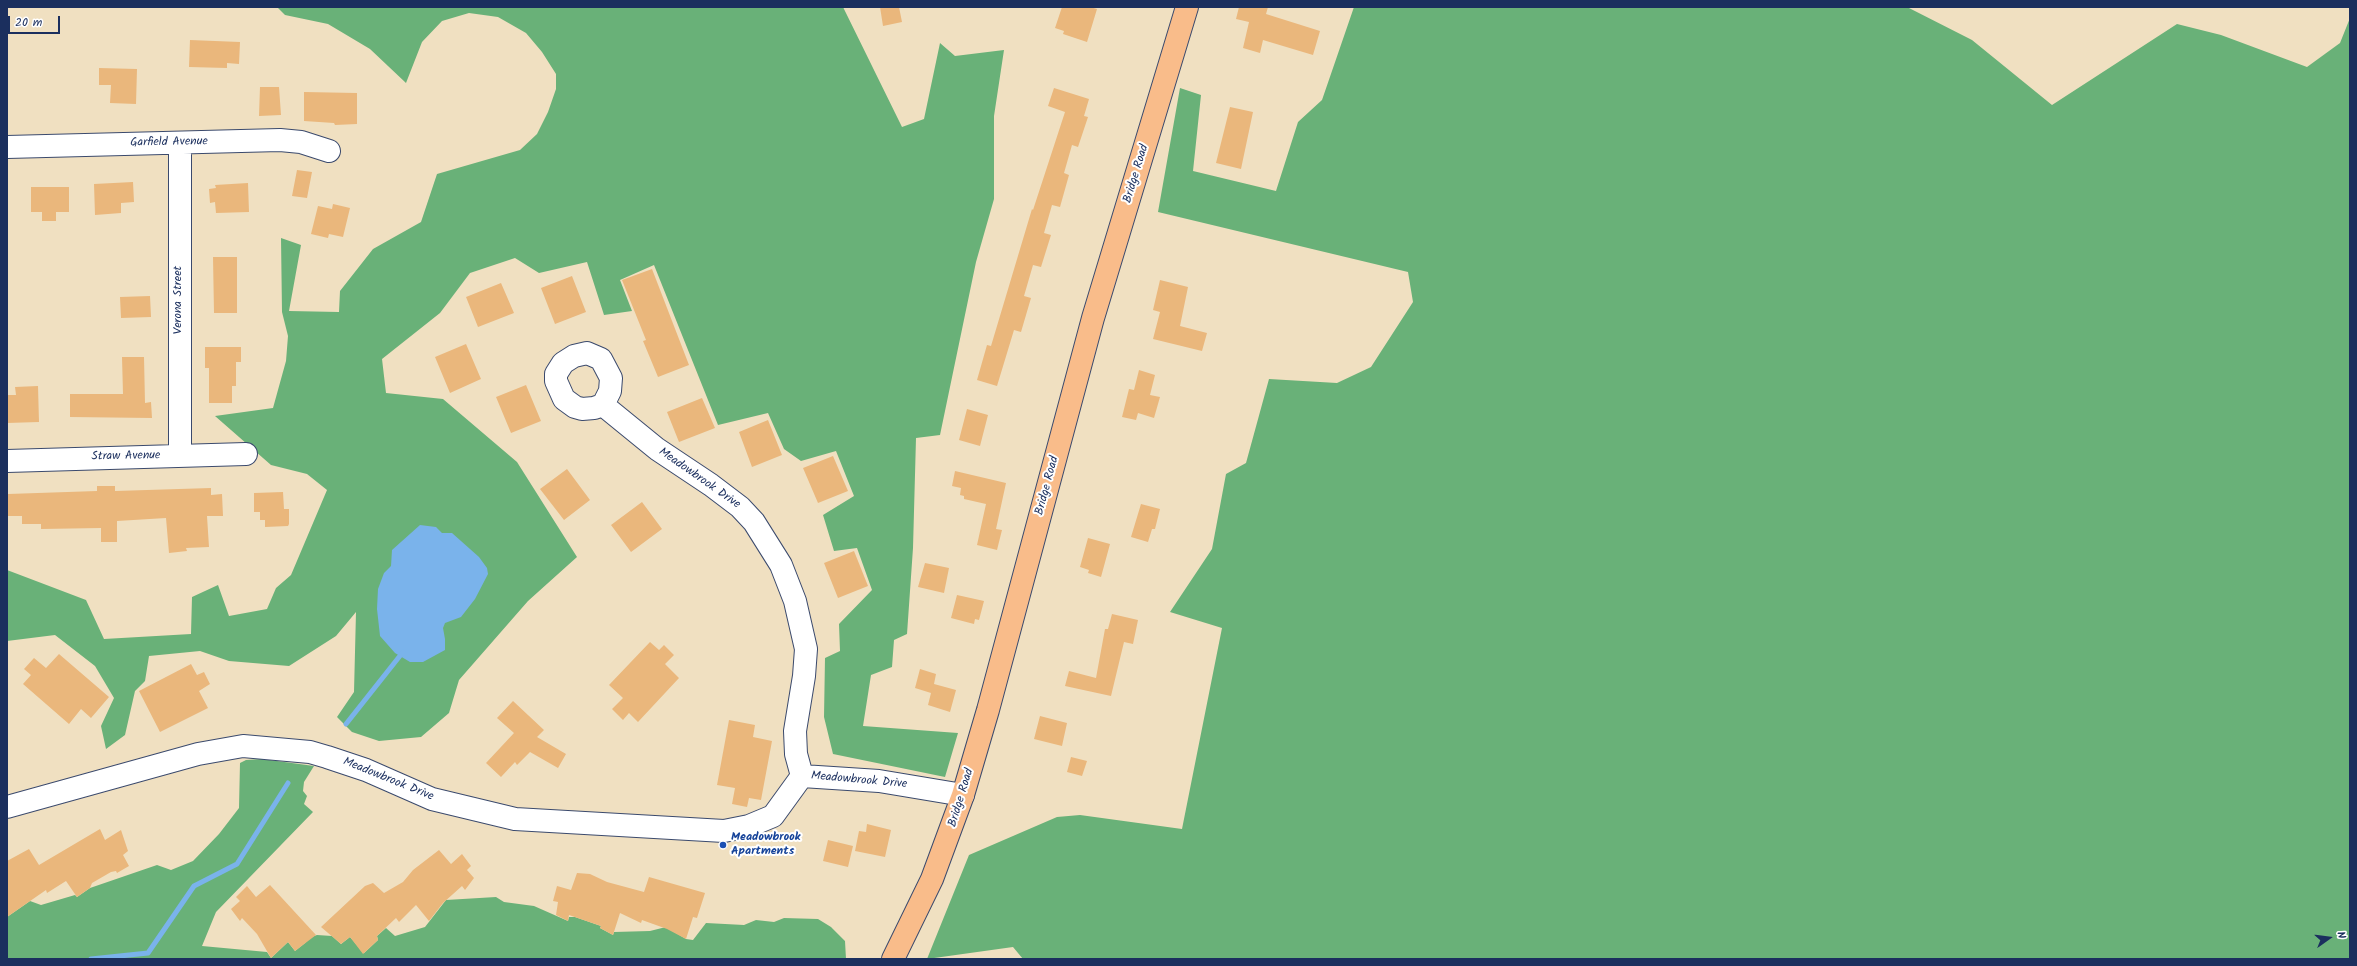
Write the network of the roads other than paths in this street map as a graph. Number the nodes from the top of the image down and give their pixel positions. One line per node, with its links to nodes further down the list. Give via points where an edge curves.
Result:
1 (1187, 7): 10 (main road, Bridge Road, via 1093,318)
2 (180, 144): 3 (street, Garfield Avenue); 4 (street, Garfield Avenue, via 280,140 301,142); 7 (street, Verona Street)
3 (7, 147)
4 (329, 151)
5 (603, 405): 9 (street, Meadowbrook Drive, via 657,449 740,507 754,522 780,565 795,601 806,649 795,731 796,754)
6 (246, 454): 7 (street, Straw Avenue)
7 (180, 456): 8 (street, Straw Avenue)
8 (7, 461)
9 (802, 776): 10 (street, Meadowbrook Drive, via 879,781); 11 (street, Meadowbrook Drive, via 773,816 749,826 716,831 515,819 432,799 366,770 321,755 243,746 198,754)
10 (963, 796): 12 (main road, Bridge Road, via 932,879)
11 (7, 807)
12 (893, 959)

